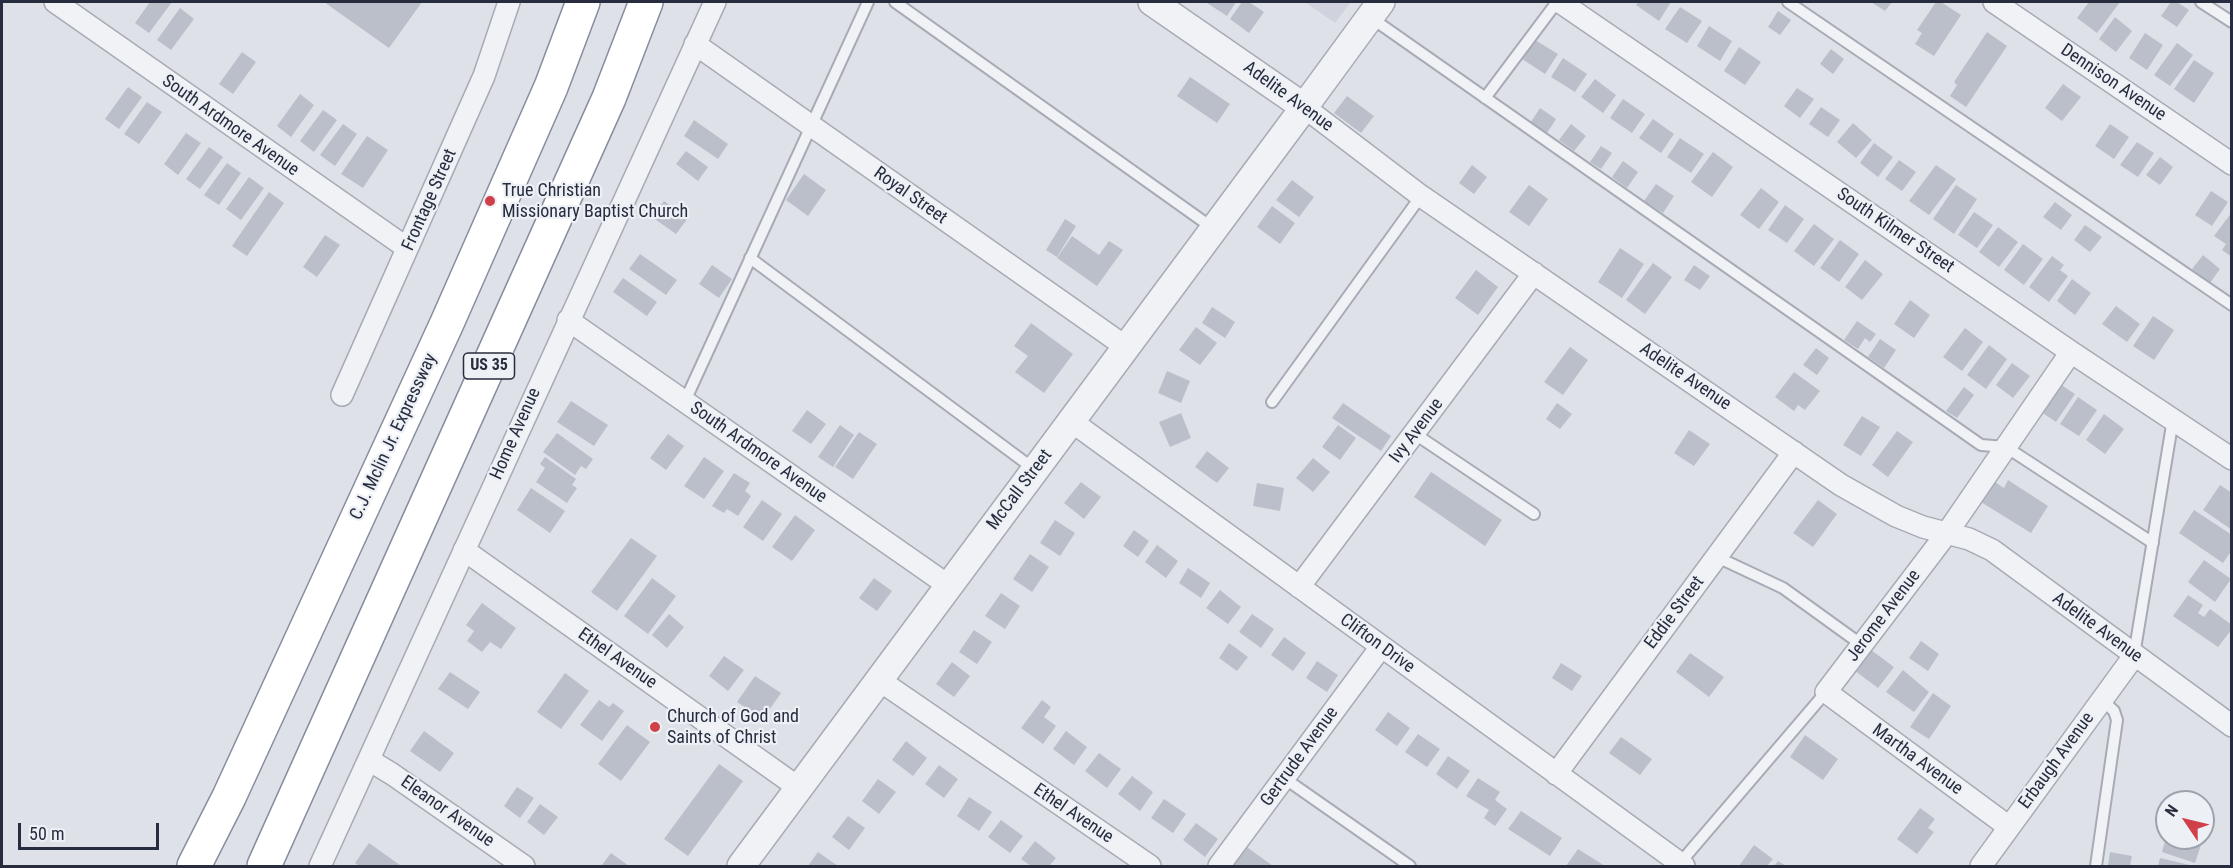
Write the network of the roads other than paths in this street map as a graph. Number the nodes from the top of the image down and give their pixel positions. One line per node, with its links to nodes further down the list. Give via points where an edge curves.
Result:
1 (55, 2): 22 (street, South Ardmore Avenue)
2 (508, 2): 22 (street, Frontage Street, via 484,76)
3 (583, 2): 57 (highway, C.J. Mclin Jr. Expressway, via 551,87 447,323)
4 (646, 2): 63 (highway, US 35, via 609,98)
5 (714, 2): 15 (street, Home Avenue)
6 (868, 2): 18 (lane)
7 (895, 2): 21 (lane)
8 (1152, 2): 17 (street, Adelite Avenue)
9 (1559, 2): 16 (lane); 28 (street, South Kilmer Street)
10 (1788, 2): 25 (lane)
11 (1994, 2): 19 (street, Dennison Avenue)
12 (2202, 2): 14 (lane)
13 (1376, 9): 16 (lane); 17 (street, McCall Street)
14 (2232, 22)
15 (695, 44): 18 (street, Royal Street); 26 (street, Home Avenue)
16 (1485, 98): 35 (lane, via 1981,445)
17 (1302, 110): 20 (street, Adelite Avenue); 21 (street, McCall Street)
18 (810, 125): 23 (lane); 27 (street, Royal Street)
19 (2232, 164)
20 (1421, 196): 24 (street, Adelite Avenue); 31 (lane)
21 (1214, 229): 27 (street, McCall Street)
22 (407, 248): 29 (street, Frontage Street)
23 (750, 258): 30 (lane); 38 (lane)
24 (1534, 273): 34 (street, Ivy Avenue); 36 (street, Adelite Avenue)
25 (2232, 305)
26 (568, 320): 30 (street, South Ardmore Avenue); 42 (street, Home Avenue)
27 (1126, 347): 33 (street, McCall Street)
28 (2071, 352): 32 (street, South Kilmer Street); 35 (street, Jerome Avenue)
29 (342, 395)
30 (685, 401): 44 (street, South Ardmore Avenue)
31 (1272, 402)
32 (2173, 419): 37 (street, South Kilmer Street); 41 (lane)
33 (1071, 421): 38 (street, McCall Street); 45 (street, Clifton Drive)
34 (1414, 434): 39 (lane); 45 (street, Ivy Avenue)
35 (2006, 447): 40 (street, Jerome Avenue); 41 (lane)
36 (1794, 452): 40 (street, Adelite Avenue, via 1870,503); 43 (street, Eddie Street)
37 (2232, 459)
38 (1035, 469): 44 (street, McCall Street)
39 (1534, 514)
40 (1947, 534): 46 (street, Jerome Avenue); 48 (street, Adelite Avenue, via 1992,550)
41 (2153, 543): 48 (lane)
42 (464, 550): 53 (street, Home Avenue); 56 (street, Ethel Avenue)
43 (1717, 557): 46 (lane, via 1783,588); 54 (street, Eddie Street)
44 (949, 586): 49 (street, McCall Street)
45 (1299, 587): 47 (street, Clifton Drive)
46 (1862, 645): 50 (street, Jerome Avenue)
47 (1381, 647): 54 (street, Clifton Drive); 55 (street, Gertrude Avenue)
48 (2134, 656): 51 (street, Erbaugh Avenue); 52 (street, Adelite Avenue)
49 (879, 680): 56 (street, McCall Street); 66 (street, Ethel Avenue)
50 (1826, 692): 58 (street, Martha Avenue); 60 (lane, Jerome Avenue)
51 (2102, 700): 58 (street, Erbaugh Avenue); 70 (lane, via 2117,720)
52 (2232, 726)
53 (369, 760): 59 (street, Eleanor Avenue); 64 (street, Home Avenue)
54 (1556, 774): 60 (street, Clifton Drive)
55 (1284, 778): 67 (street, Gertrude Avenue); 68 (lane)
56 (799, 788): 65 (street, McCall Street)
57 (218, 818): 61 (highway, C.J. Mclin Jr. Expressway); 62 (highway)
58 (2009, 827): 69 (street, Erbaugh Avenue)
59 (520, 866)
60 (1681, 866)
61 (194, 867)
62 (216, 867)
63 (264, 867)
64 (320, 867)
65 (741, 867)
66 (1150, 867)
67 (1219, 867)
68 (1410, 867)
69 (1981, 867)
70 (2096, 867)

